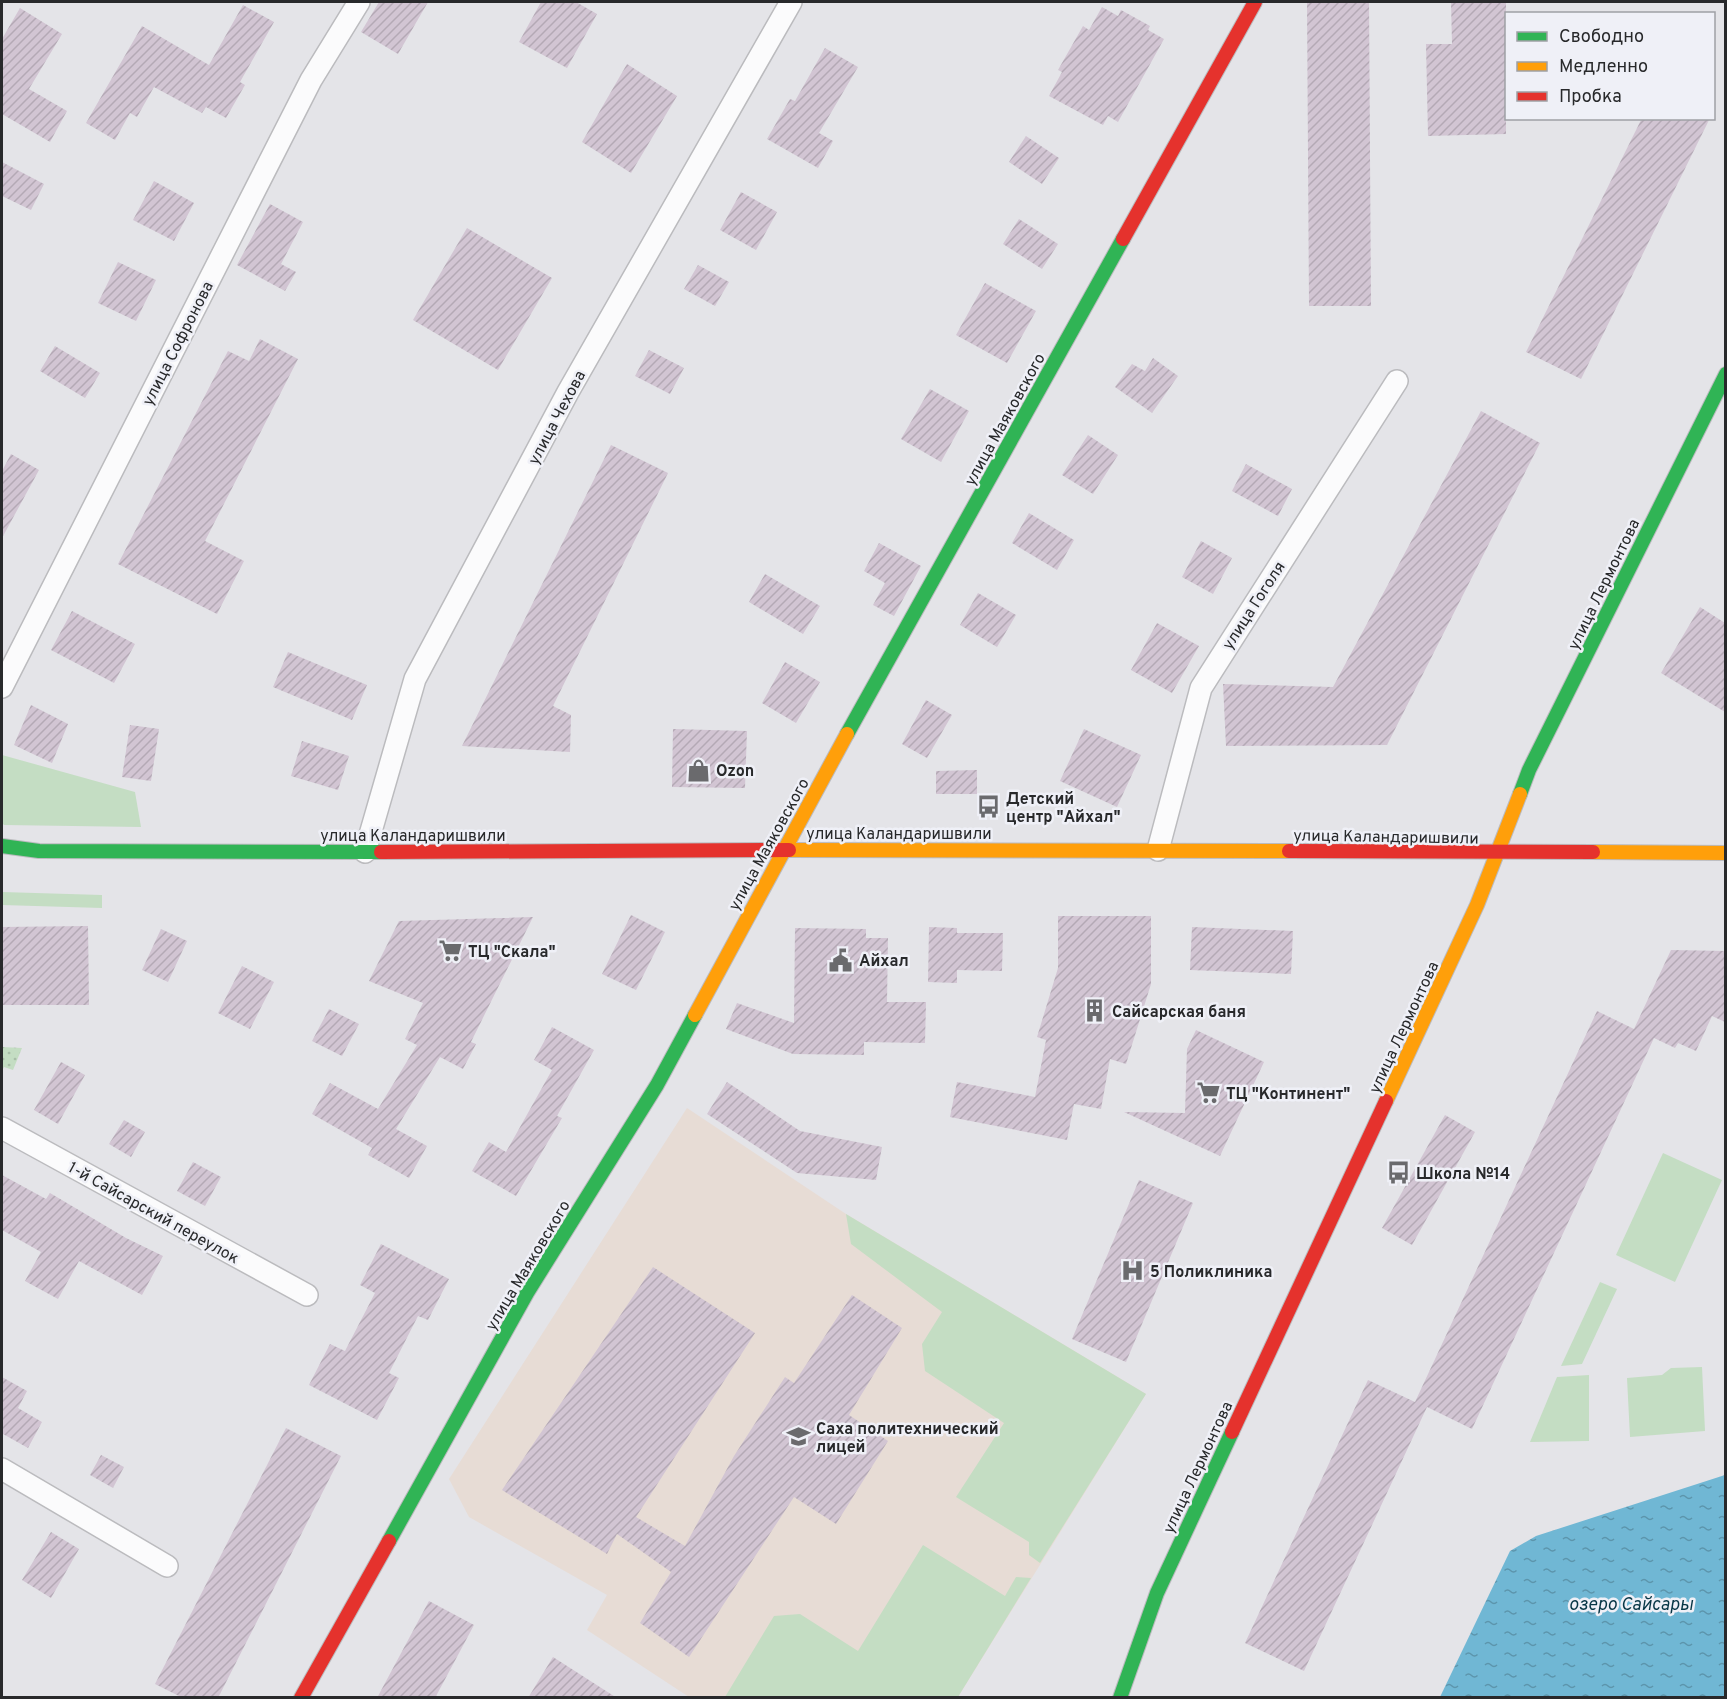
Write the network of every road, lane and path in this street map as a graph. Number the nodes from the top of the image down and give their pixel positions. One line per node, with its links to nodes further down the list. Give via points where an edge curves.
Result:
1 (359, 2): 6 (street, улица Софронова, via 306,90)
2 (791, 2): 10 (street, улица Чехова, via 568,392 415,679)
3 (1255, 2): 8 (street, улица Маяковского)
4 (1725, 374): 12 (street, улица Лермонтова, via 1529,770)
5 (1397, 381): 9 (street, улица Гоголя, via 1201,688)
6 (2, 687)
7 (2, 846): 10 (street, улица Каландаришвили, via 39,851)
8 (784, 849): 9 (street, улица Каландаришвили); 10 (street, улица Каландаришвили); 17 (street, улица Маяковского, via 657,1085 527,1293)
9 (1158, 850): 12 (street, улица Каландаришвили)
10 (365, 852)
11 (1725, 853): 12 (street, улица Каландаришвили)
12 (1498, 854): 18 (street, улица Лермонтова, via 1157,1593)
13 (2, 1128): 14 (street, 1-й Сайсарский переулок)
14 (307, 1295)
15 (2, 1469): 16 (street)
16 (167, 1566)
17 (301, 1698)
18 (1120, 1698)

